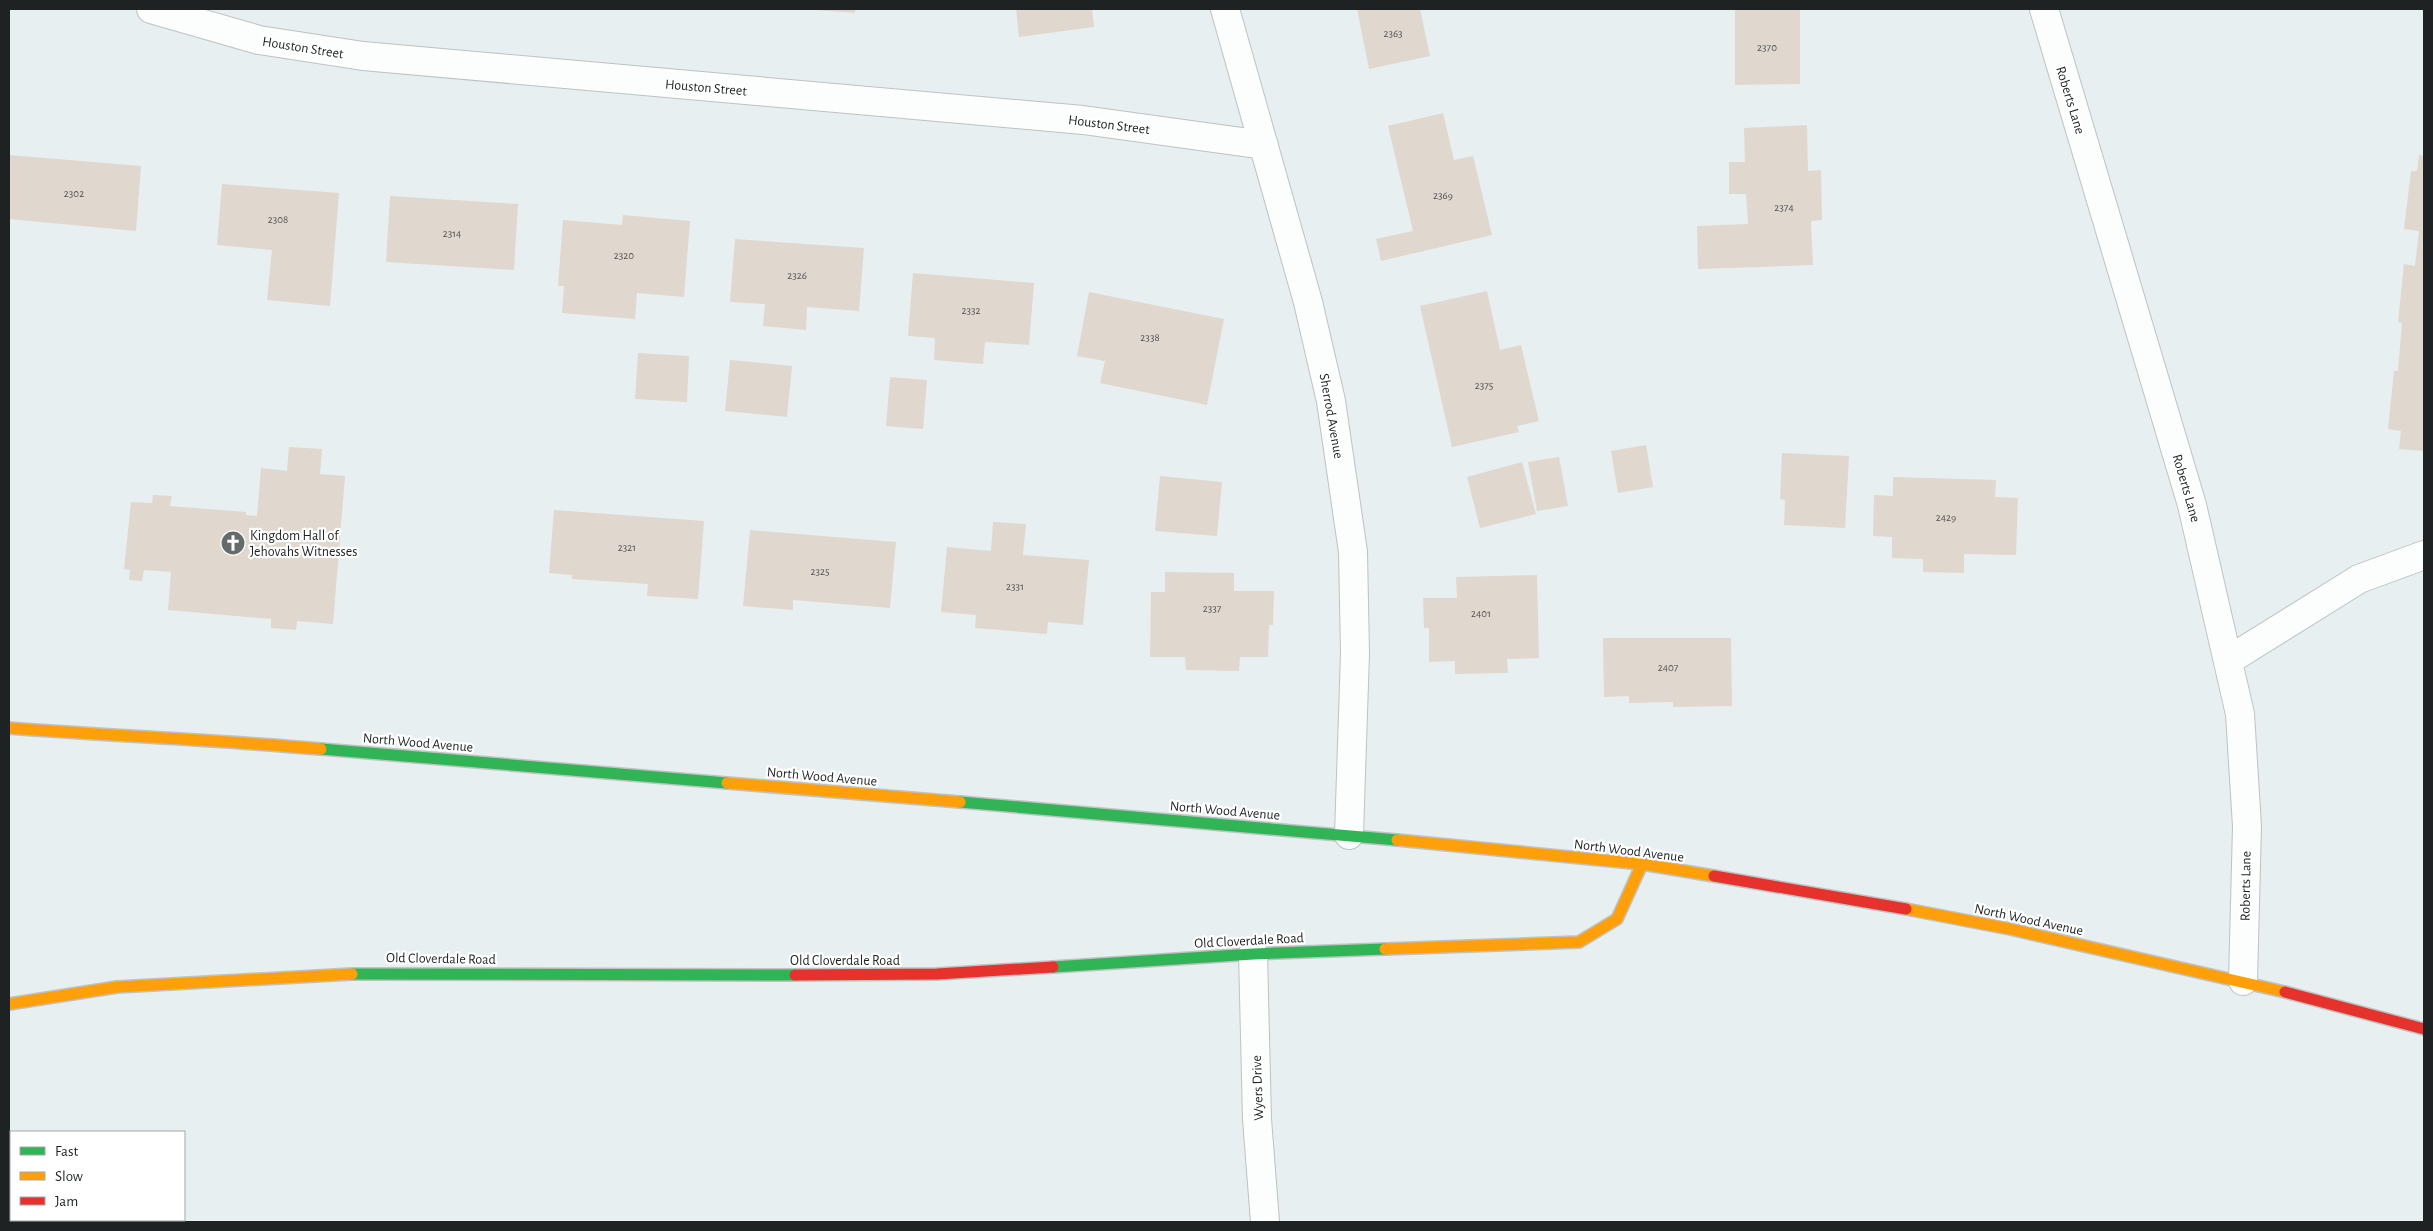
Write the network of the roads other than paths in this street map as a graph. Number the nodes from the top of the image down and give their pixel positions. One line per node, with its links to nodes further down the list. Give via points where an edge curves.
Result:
1 (151, 9): 4 (street, Houston Street, via 258,40 364,56 1083,120)
2 (1225, 9): 4 (street, Sherrod Avenue)
3 (2044, 9): 6 (street, Roberts Lane, via 2192,505)
4 (1264, 145): 8 (street, Sherrod Avenue, via 1308,302 1331,401 1353,552 1355,653)
5 (2424, 555): 6 (street, via 2359,579)
6 (2229, 660): 11 (street, Roberts Lane, via 2240,714 2247,826)
7 (9, 727): 8 (main road, North Wood Avenue, via 214,740)
8 (1349, 835): 9 (main road, North Wood Avenue)
9 (1642, 864): 10 (main road, Old Cloverdale Road, via 1616,919 1579,942); 11 (main road, North Wood Avenue, via 1918,911)
10 (1253, 954): 12 (main road, Old Cloverdale Road, via 937,974 682,976 374,972 117,987); 14 (street, Wyers Drive)
11 (2243, 981): 13 (main road, North Wood Avenue)
12 (9, 1004)
13 (2424, 1029)
14 (1265, 1222)

